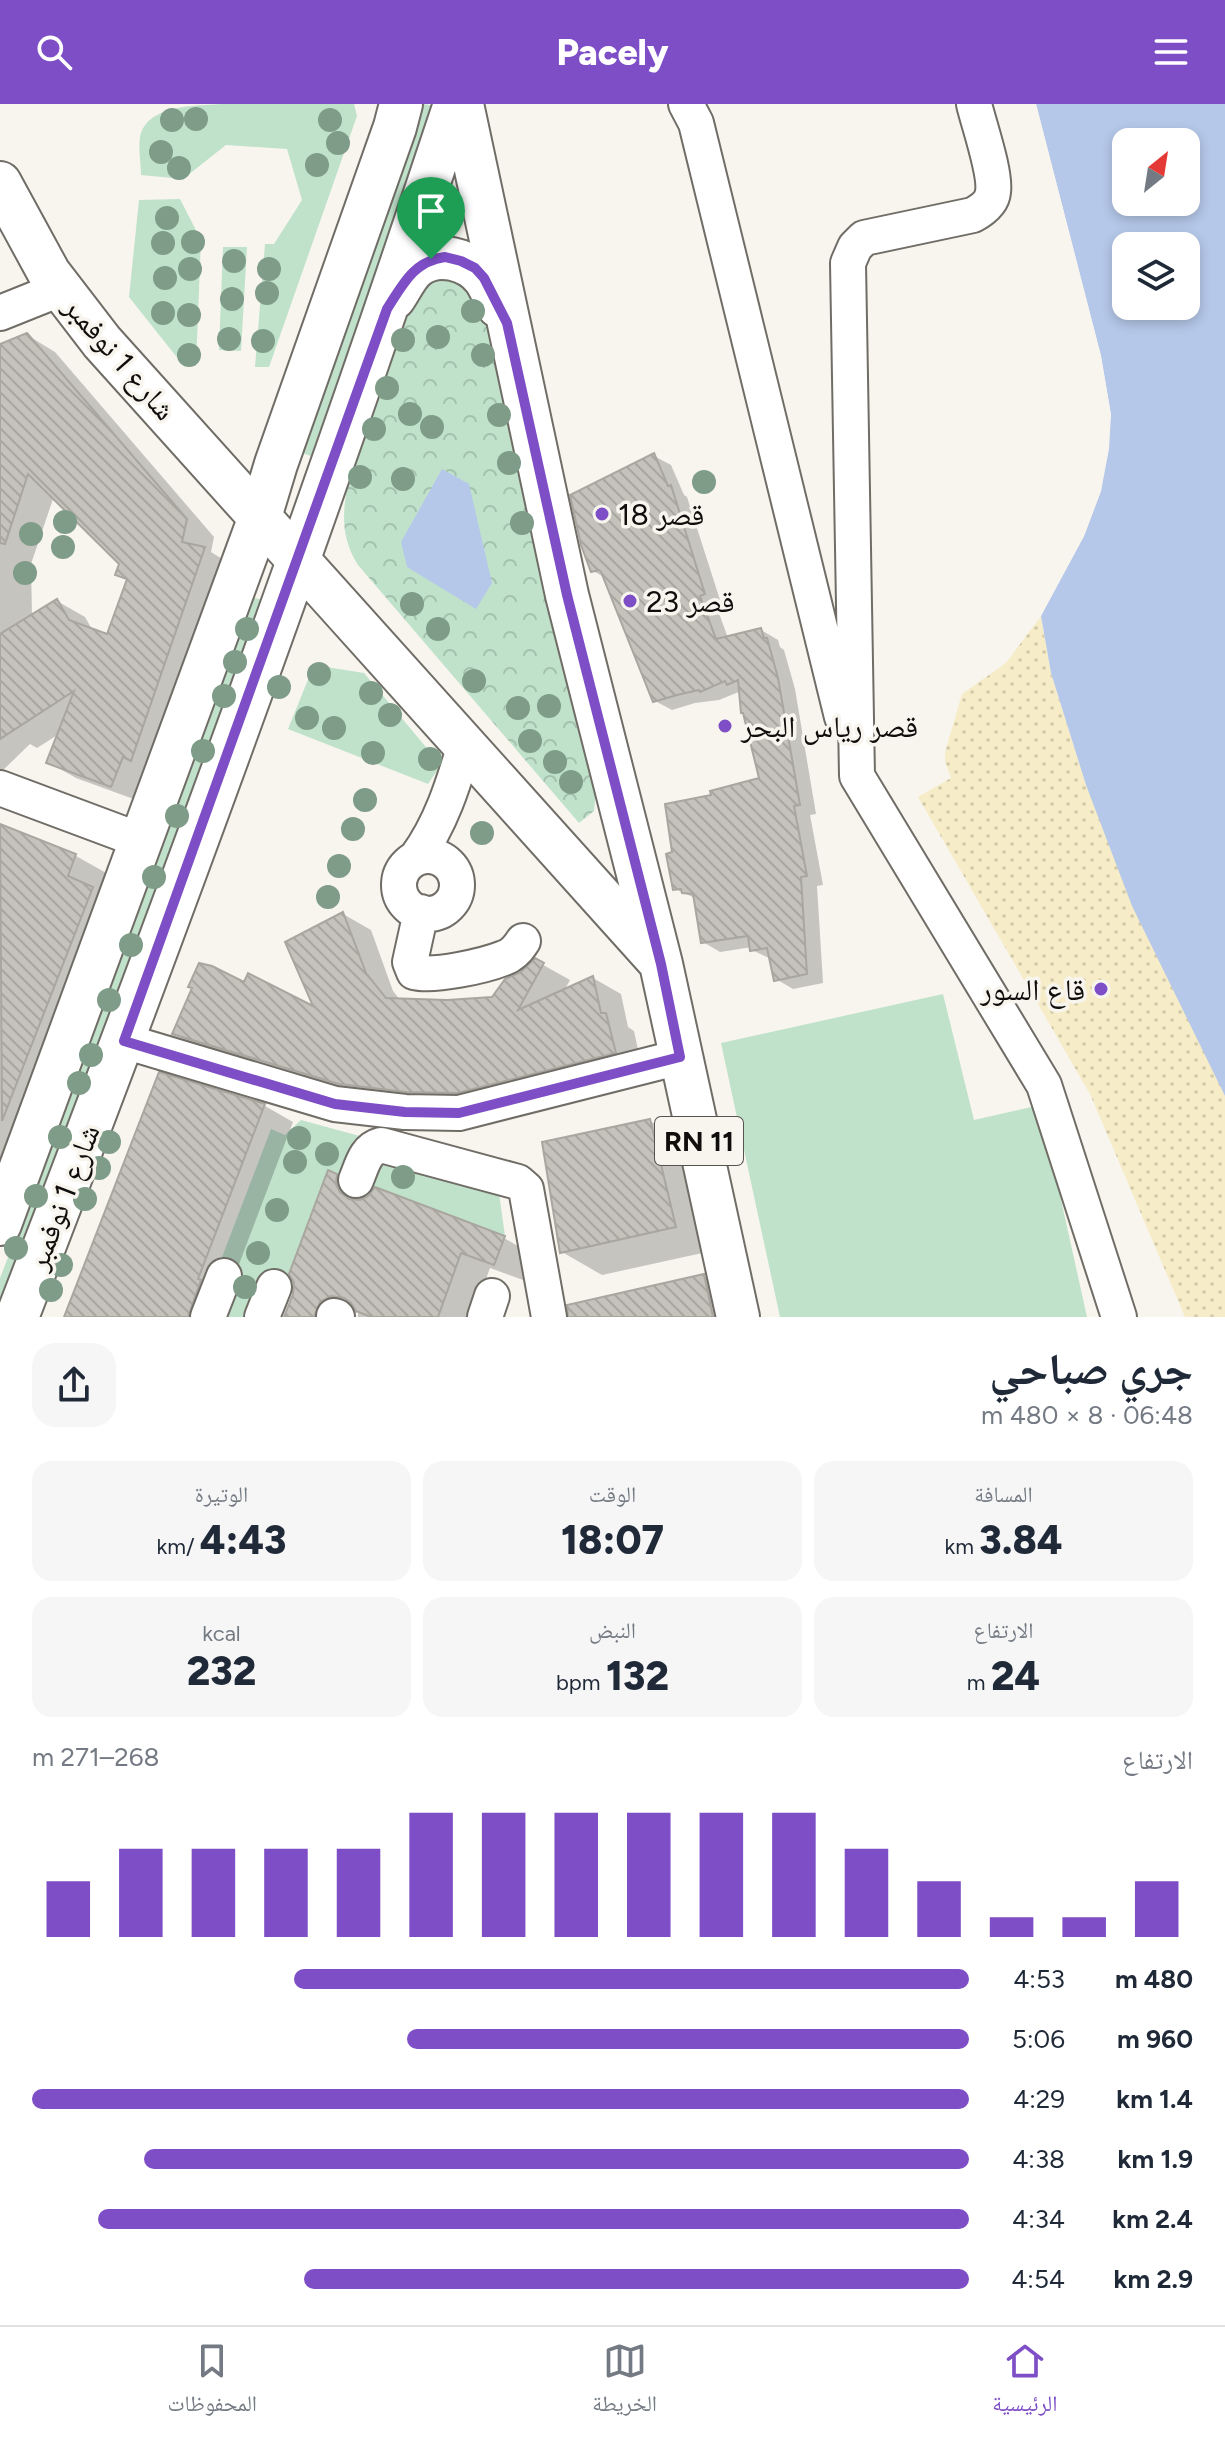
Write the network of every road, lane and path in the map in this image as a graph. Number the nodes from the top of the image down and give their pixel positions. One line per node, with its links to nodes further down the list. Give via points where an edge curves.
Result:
1 (401, 104): 11 (main road)
2 (455, 104): 8 (main road)
3 (462, 104): 10 (main road, RN 11)
4 (686, 104): 14 (street, via 696,123)
5 (974, 104): 14 (street, via 993,179 993,195 984,209 864,238 848,263)
6 (0, 183): 7 (main road, شارع 1 نوفمبر)
7 (60, 289): 9 (street); 11 (main road, شارع 1 نوفمبر)
8 (387, 309): 10 (main road, via 416,267 445,257 475,268); 12 (main road, شارع 1 نوفمبر)
9 (0, 313)
10 (507, 323): 22 (main road, RN 11, via 567,595)
11 (260, 517): 12 (main road, شارع 1 نوفمبر); 17 (main road)
12 (298, 559): 13 (main road, شارع 1 نوفمبر); 24 (main road, شارع 1 نوفمبر)
13 (465, 745): 16 (street); 22 (main road, شارع 1 نوفمبر)
14 (857, 776): 32 (street, via 1044,1085)
15 (0, 788): 17 (street)
16 (441, 815): 18 (street); 19 (street, via 440,838)
17 (142, 841): 26 (main road)
18 (416, 858): 19 (street, via 434,856); 20 (street, via 403,871 399,889 408,906)
19 (451, 866): 20 (street, via 458,884 452,902 435,913)
20 (421, 912): 21 (street, via 410,962 414,972 506,958)
21 (523, 941)
22 (661, 964): 23 (main road, RN 11)
23 (680, 1057): 24 (street, via 459,1113 335,1104); 31 (main road, RN 11)
24 (117, 1059): 28 (main road, شارع 1 نوفمبر)
25 (356, 1180): 30 (street, via 367,1154 381,1145 518,1182 526,1189)
26 (0, 1224)
27 (224, 1276): 29 (street)
28 (17, 1317)
29 (208, 1317)
30 (549, 1317)
31 (738, 1317)
32 (1119, 1317)

